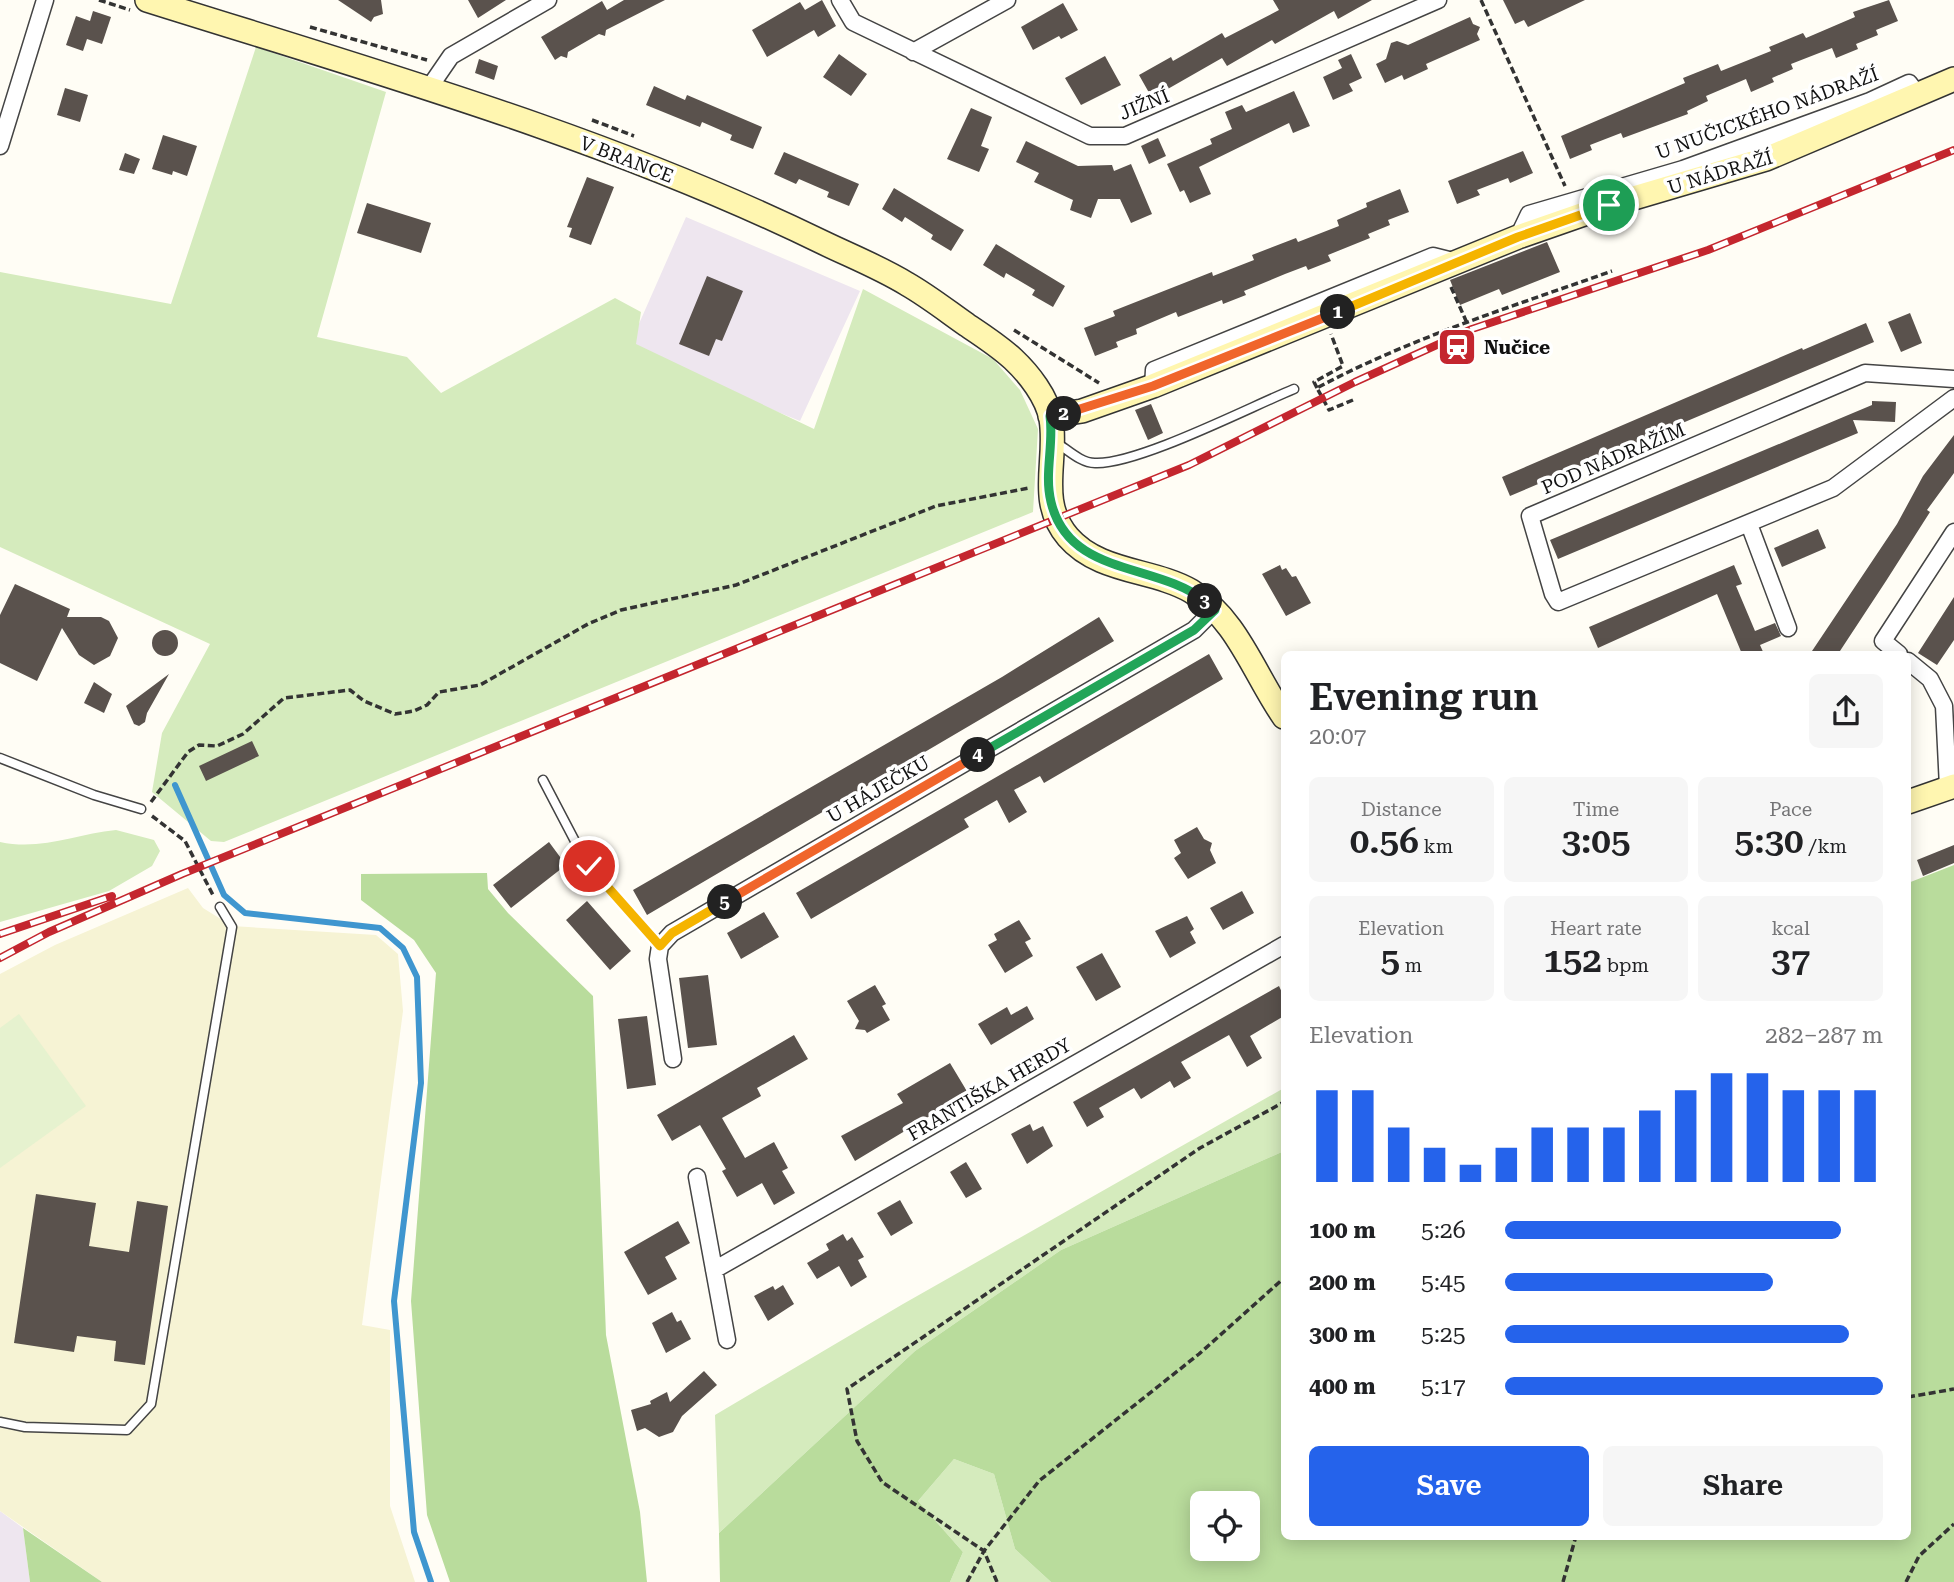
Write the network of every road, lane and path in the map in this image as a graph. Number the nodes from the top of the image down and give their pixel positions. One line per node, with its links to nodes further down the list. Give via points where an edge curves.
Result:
1 (45, 0): 14 (street)
2 (147, 0): 8 (main road, V BRANCE)
3 (548, 0): 11 (street, via 451,56)
4 (840, 0): 10 (street, JIŽNÍ, via 853,22)
5 (1007, 0): 10 (street)
6 (1438, 0): 10 (street, JIŽNÍ, via 1125,136 1090,136)
7 (1481, 0): 15 (path)
8 (190, 6): 11 (main road, V BRANCE)
9 (308, 26): 11 (path, via 429,60)
10 (913, 52)
11 (435, 78): 27 (main road, V BRANCE, via 501,111 776,220 906,283 1013,359 1040,393)
12 (1954, 79): 13 (main road, U NÁDRAŽÍ)
13 (1918, 95): 15 (street, U NUČICKÉHO NÁDRAŽÍ, via 1909,83 1683,169); 16 (main road, U NÁDRAŽÍ, via 1766,159)
14 (0, 146)
15 (1571, 200): 16 (street, U NUČICKÉHO NÁDRAŽÍ, via 1529,214)
16 (1518, 237): 17 (main road, U NÁDRAŽÍ)
17 (1452, 270): 19 (main road, U NÁDRAŽÍ); 20 (path); 22 (street, via 1433,256 1154,370)
18 (1612, 271): 20 (path)
19 (1325, 318): 22 (main road, U NÁDRAŽÍ); 23 (path, via 1343,366 1314,382)
20 (1467, 323): 23 (path)
21 (1954, 379): 30 (street, POD NÁDRAŽÍM, via 1865,373 1530,516 1558,602)
22 (1153, 386): 27 (main road, U NÁDRAŽÍ, via 1082,411)
23 (1317, 388): 26 (path, via 1329,410)
24 (1294, 389): 28 (lane, via 1147,451 1098,464)
25 (1954, 398): 30 (street, POD NÁDRAŽÍM, via 1833,488)
26 (1353, 400)
27 (1050, 416): 28 (main road)
28 (1051, 440): 29 (main road)
29 (1049, 484): 32 (main road, via 1056,518 1078,547 1119,567 1188,589); 41 (path, via 936,506 736,585 621,610 480,685 439,692 414,711 395,714 349,690 284,698 243,734 188,752)
30 (1749, 524): 33 (street)
31 (1954, 532): 34 (street, via 1883,641)
32 (1215, 610): 36 (main road); 44 (street, U HÁJEČKU, via 1194,630 672,933)
33 (1788, 628)
34 (1895, 651)
35 (1911, 663): 39 (street, via 1930,679 1944,706)
36 (1281, 712)
37 (0, 758): 42 (lane)
38 (543, 780): 44 (lane, via 589,866)
39 (1951, 787): 40 (main road)
40 (1911, 801)
41 (151, 802)
42 (141, 808): 43 (path, via 185,841)
43 (220, 907): 54 (lane, via 232,927 152,1404 127,1430)
44 (660, 946): 46 (street)
45 (1281, 947): 49 (street, FRANTIŠKA HERDY)
46 (673, 1059)
47 (1281, 1104): 57 (path, via 1200,1148 847,1389 857,1441 882,1482)
48 (698, 1177): 49 (street)
49 (714, 1270): 51 (street)
50 (1281, 1281): 57 (path, via 1039,1481)
51 (727, 1340)
52 (1954, 1389): 53 (path)
53 (1911, 1396)
54 (0, 1422)
55 (1954, 1524): 61 (path, via 1919,1556)
56 (1575, 1540): 60 (path)
57 (984, 1551): 58 (path); 59 (path)
58 (968, 1582)
59 (997, 1582)
60 (1563, 1582)
61 (1906, 1582)

